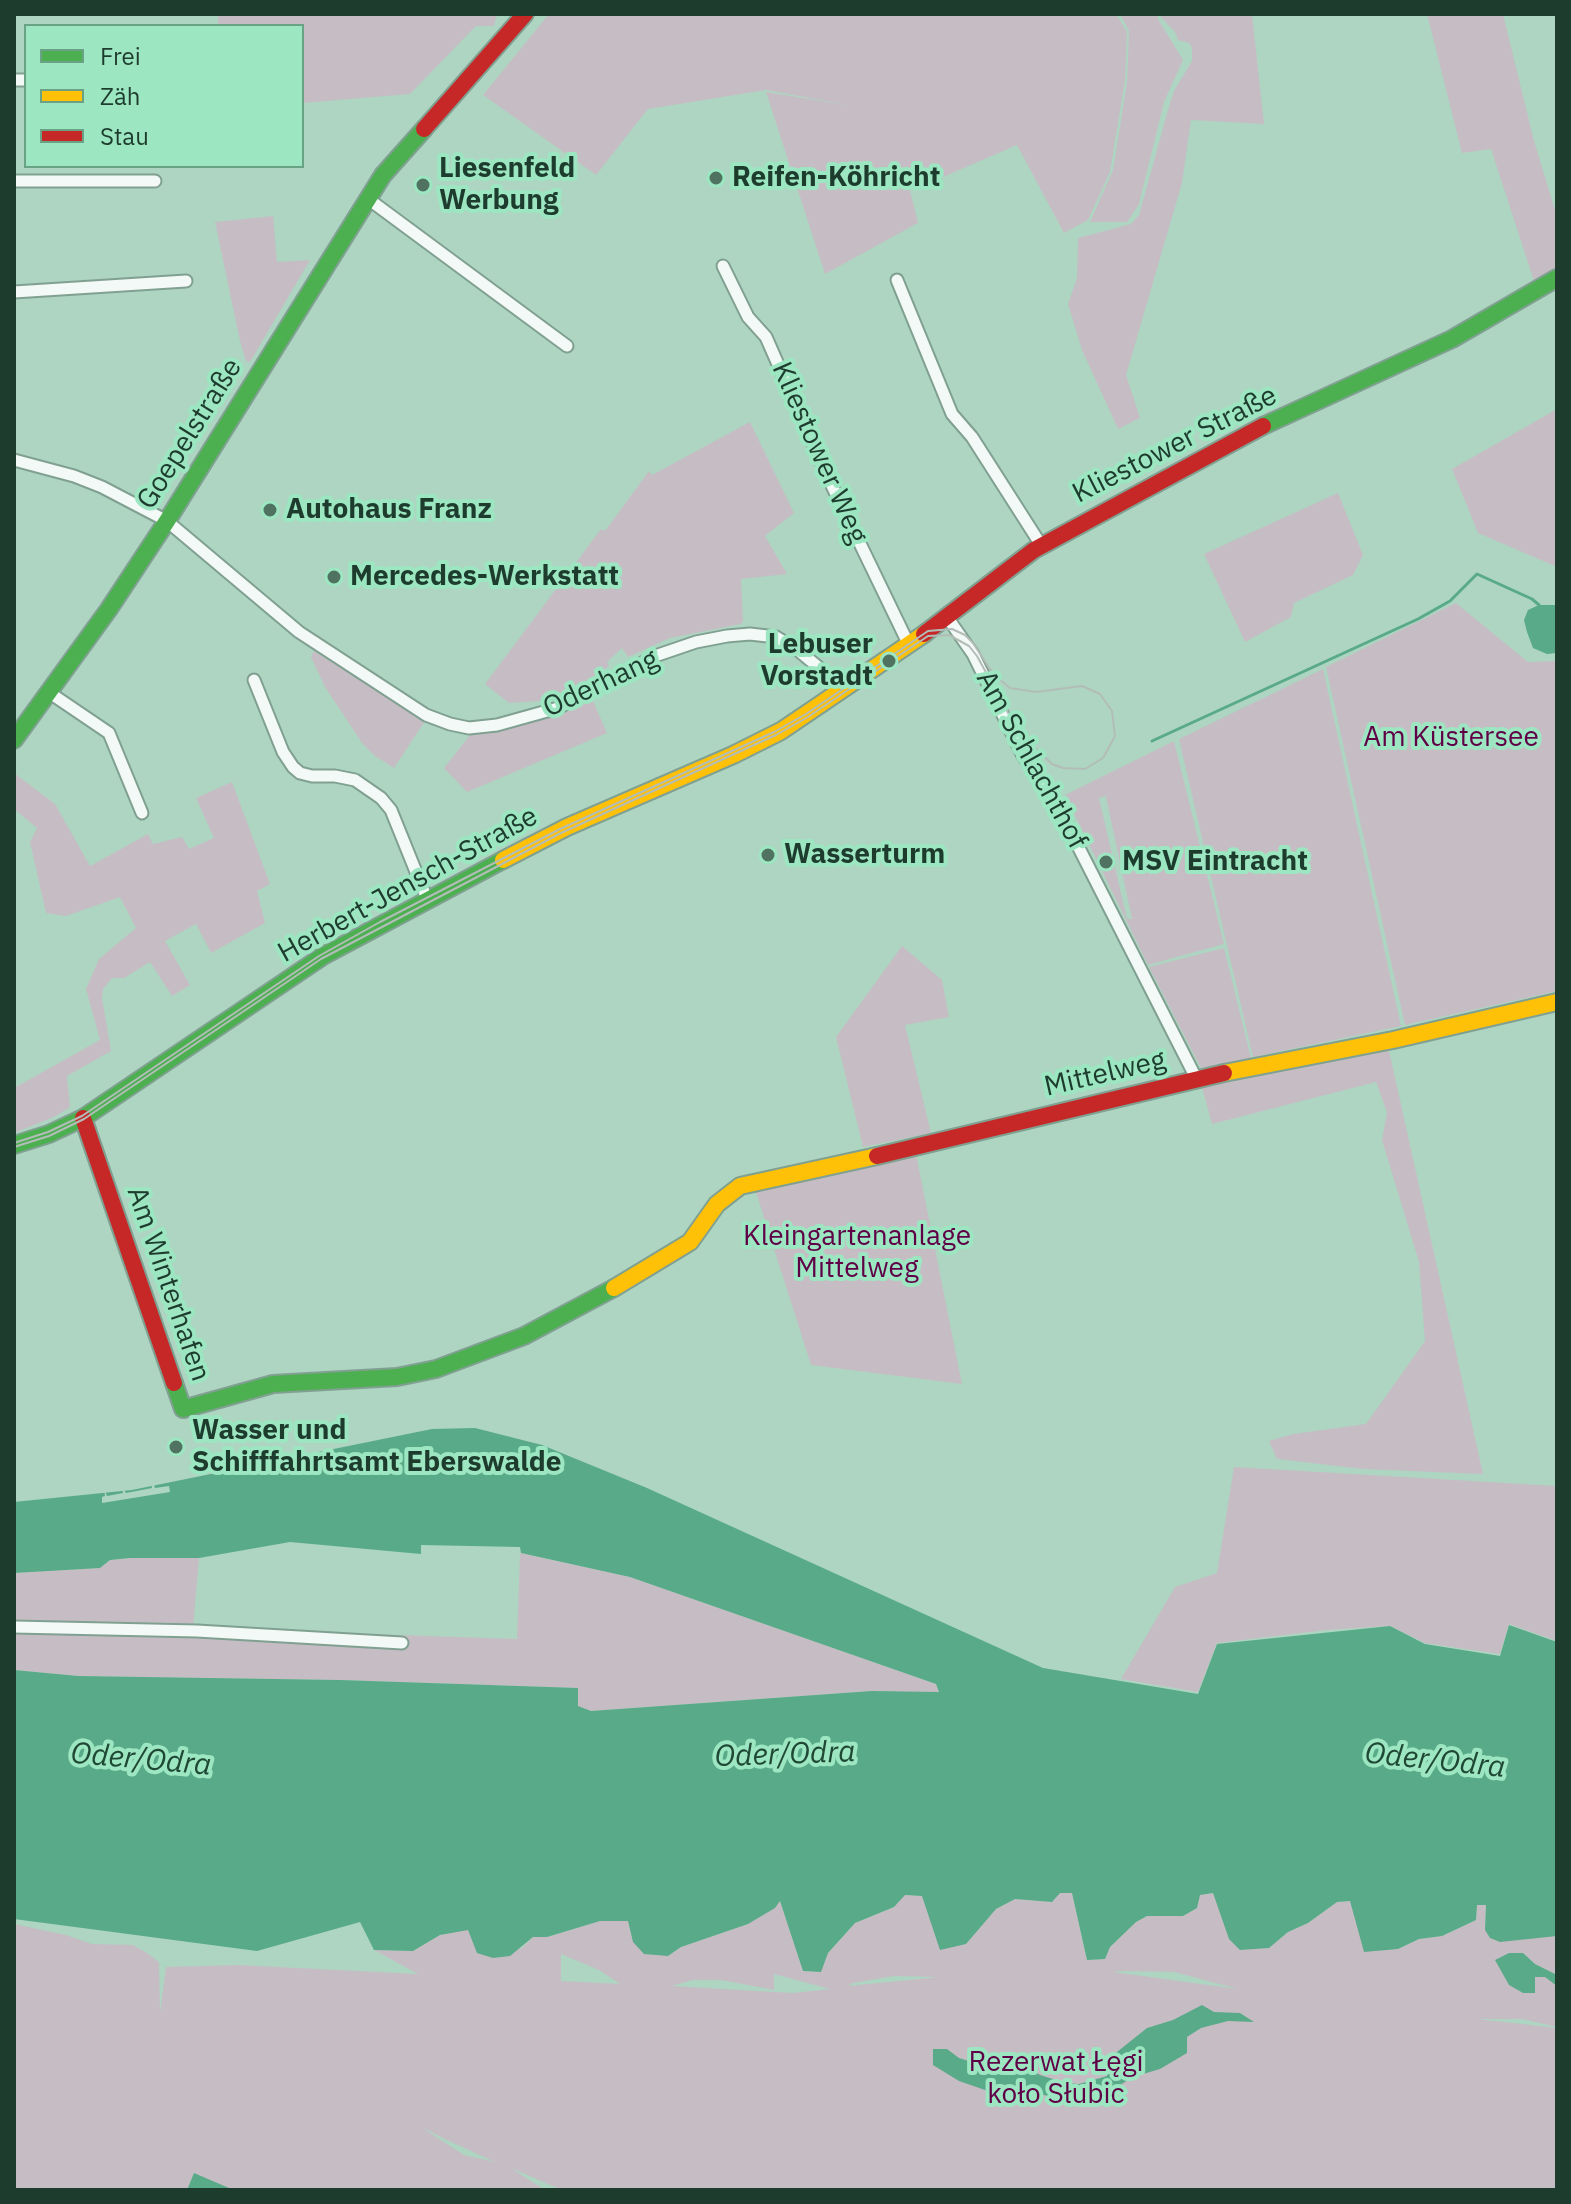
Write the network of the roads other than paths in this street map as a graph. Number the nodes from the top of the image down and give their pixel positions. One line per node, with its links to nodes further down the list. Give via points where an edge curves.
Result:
1 (525, 14): 4 (street, Goepelstraße)
2 (14, 181): 3 (street)
3 (155, 181)
4 (367, 198): 10 (street); 12 (street, Goepelstraße)
5 (723, 266): 15 (street, Kliestower Weg, via 748,317 766,337)
6 (1557, 278): 13 (street, Kliestower Straße, via 1452,339 1246,434)
7 (897, 280): 13 (street, via 952,414)
8 (186, 281): 9 (street)
9 (14, 292)
10 (567, 346)
11 (14, 460): 12 (street, Oderhang, via 94,483)
12 (167, 521): 17 (street, Goepelstraße); 18 (street, Oderhang, via 299,632 426,715 450,724 497,725 547,712 655,656 737,635 776,637 829,676)
13 (1041, 545): 14 (street, Kliestower Straße)
14 (947, 617): 15 (street, Kliestower Straße); 23 (street, Am Schlachthof, via 973,654 1022,754 1053,797)
15 (909, 645): 18 (street, Kliestower Straße)
16 (254, 680): 21 (street, via 293,767 312,776 355,780 391,810)
17 (50, 693): 19 (street, Goepelstraße); 20 (street, via 109,733)
18 (839, 693): 21 (street, Herbert-Jensch-Straße, via 733,755 585,819)
19 (14, 740)
20 (142, 813)
21 (427, 899): 24 (street, Herbert-Jensch-Straße, via 323,956)
22 (1557, 1002): 23 (street, Mittelweg)
23 (1196, 1078): 26 (street, Mittelweg, via 740,1186 717,1204)
24 (83, 1118): 25 (street, Herbert-Jensch-Straße); 26 (street, Am Winterhafen, via 183,1409 273,1384 397,1377 436,1369 524,1336)
25 (14, 1145)
26 (690, 1242)
27 (14, 1627): 28 (street)
28 (402, 1643)

